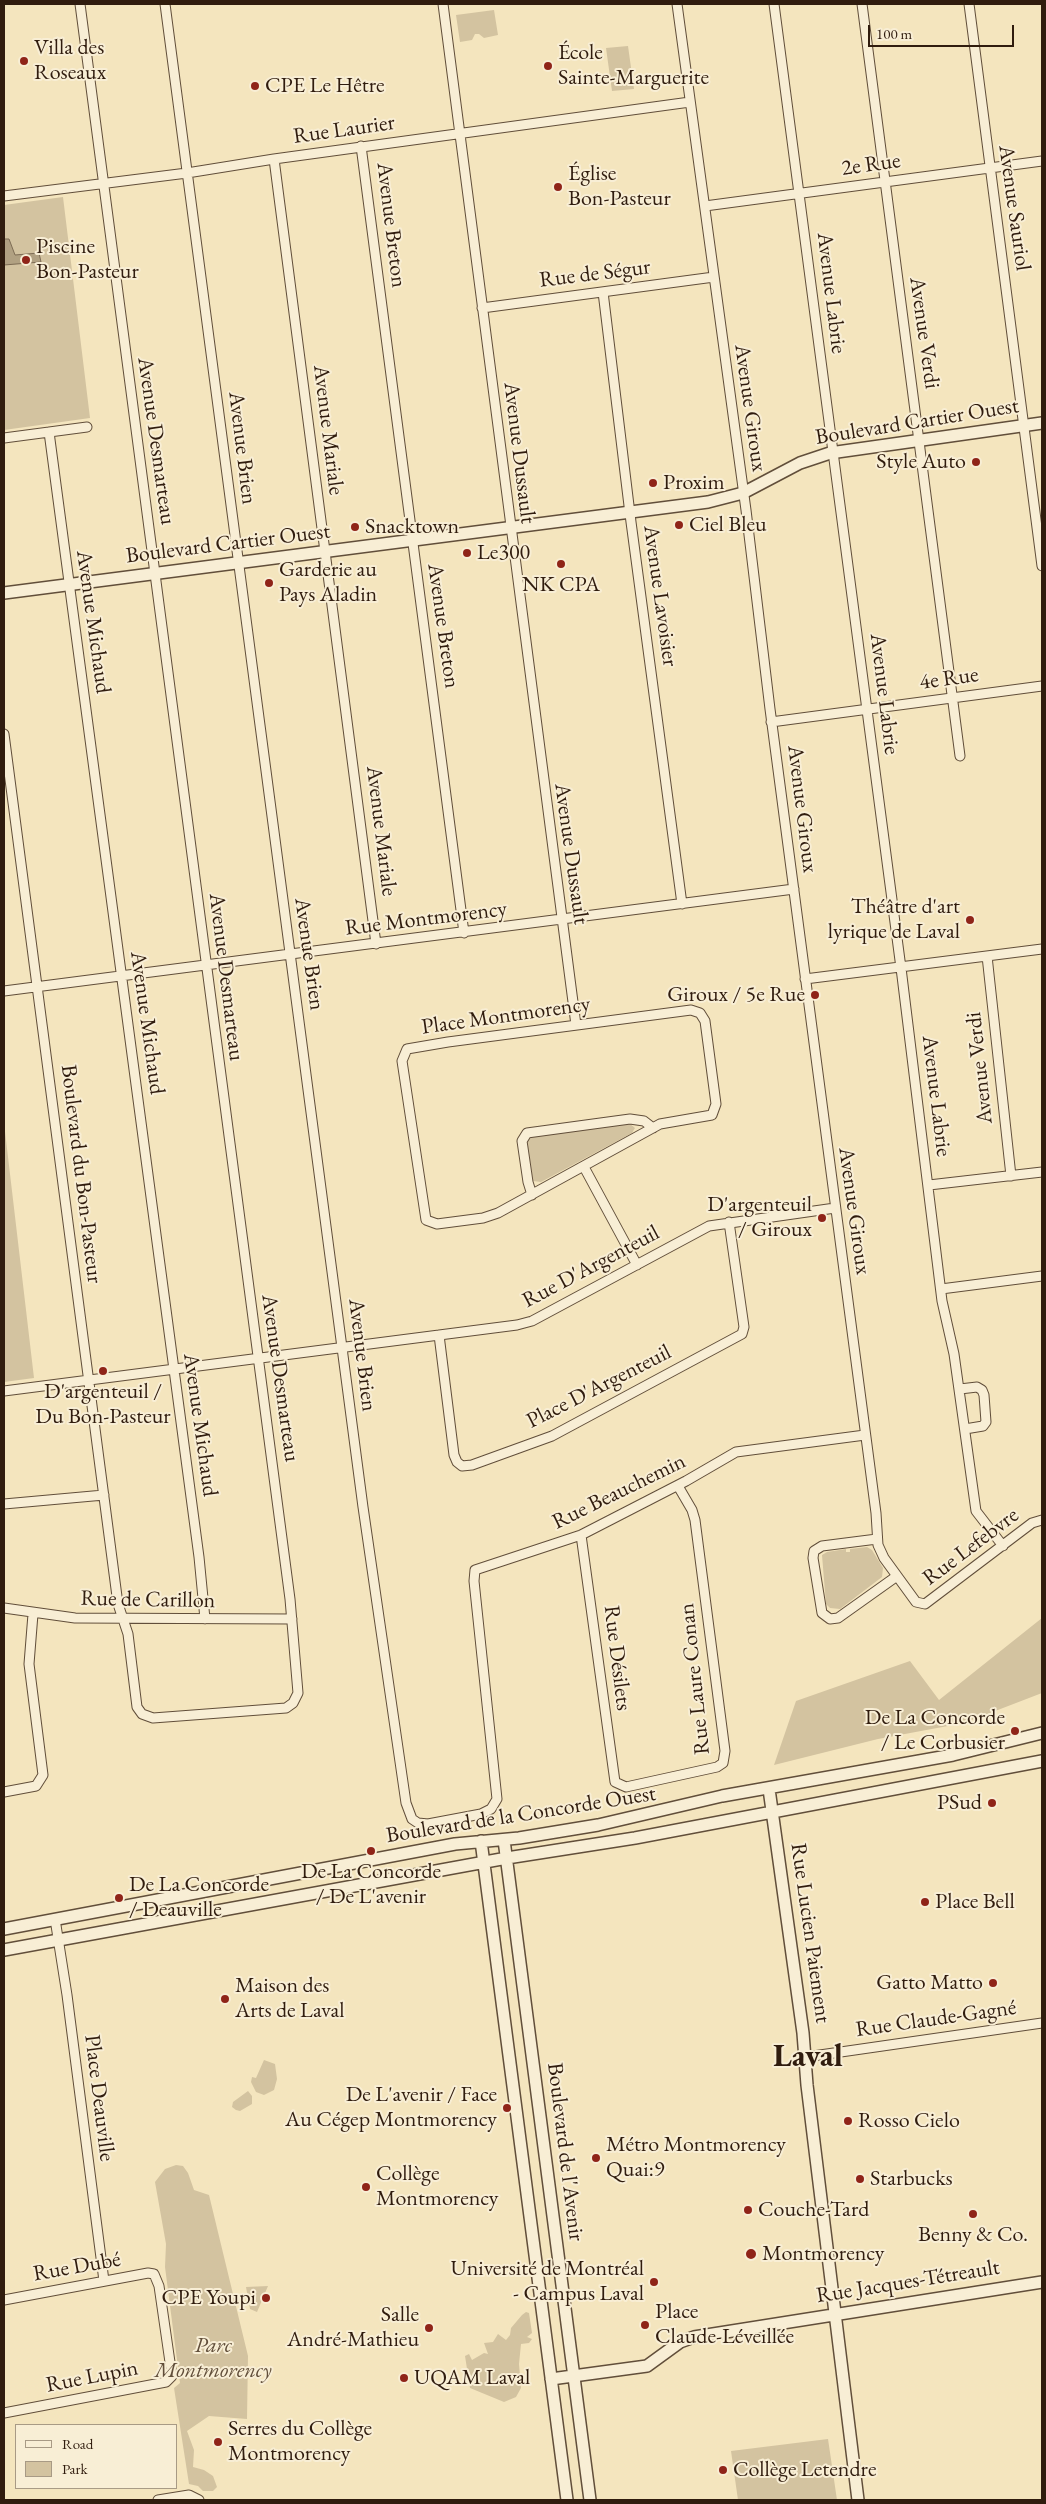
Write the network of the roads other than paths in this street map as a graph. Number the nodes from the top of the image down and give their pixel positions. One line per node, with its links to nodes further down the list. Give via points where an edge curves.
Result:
1 (80, 4): 16 (street, Avenue Desmarteau)
2 (165, 4): 14 (street, Avenue Brien)
3 (442, 4): 9 (street, Avenue Dussault)
4 (677, 4): 8 (street, Avenue Giroux)
5 (774, 4): 17 (street, Avenue Labrie)
6 (862, 4): 15 (street, Avenue Verdi)
7 (969, 4): 13 (street, Avenue Sauriol)
8 (690, 102): 9 (street, Rue Laurier); 19 (street, Avenue Giroux)
9 (459, 133): 10 (street, Rue Laurier); 22 (street, Avenue Dussault)
10 (361, 146): 11 (street, Rue Laurier); 33 (street, Avenue Breton)
11 (274, 159): 14 (street, Rue Laurier); 34 (street, Avenue Mariale)
12 (1042, 161): 13 (street, 2e Rue)
13 (990, 168): 15 (street, 2e Rue); 24 (street, Avenue Sauriol)
14 (187, 173): 16 (street, Rue Laurier); 35 (street, Avenue Brien)
15 (885, 182): 17 (street, 2e Rue); 28 (street, Avenue Verdi)
16 (103, 184): 18 (street, Rue Laurier); 37 (street, Avenue Desmarteau)
17 (799, 194): 19 (street, 2e Rue); 29 (street, Avenue Labrie)
18 (4, 196)
19 (705, 206): 20 (street, Avenue Giroux)
20 (714, 277): 21 (street, Rue de Ségur); 30 (street, Avenue Giroux)
21 (603, 292): 22 (street, Rue de Ségur); 31 (street, Avenue Lavoisier)
22 (482, 308): 32 (street, Avenue Dussault)
23 (1042, 423): 24 (street, Boulevard Cartier Ouest)
24 (1024, 426): 28 (street, Boulevard Cartier Ouest); 36 (street, Avenue Sauriol)
25 (87, 427): 26 (street)
26 (49, 432): 27 (street); 38 (street, Avenue Michaud)
27 (4, 438)
28 (920, 440): 29 (street, Boulevard Cartier Ouest); 41 (street, Avenue Verdi)
29 (833, 452): 30 (street, Boulevard Cartier Ouest, via 805,461); 42 (street, Avenue Labrie)
30 (743, 493): 31 (street, Boulevard Cartier Ouest, via 704,503); 43 (street, Avenue Giroux)
31 (630, 512): 32 (street, Boulevard Cartier Ouest); 47 (street, Avenue Lavoisier)
32 (510, 528): 33 (street, Boulevard Cartier Ouest); 48 (street, Avenue Dussault)
33 (413, 540): 34 (street, Boulevard Cartier Ouest); 49 (street, Avenue Breton)
34 (325, 552): 35 (street, Boulevard Cartier Ouest); 50 (street, Avenue Mariale)
35 (238, 563): 37 (street, Boulevard Cartier Ouest); 52 (street, Avenue Brien)
36 (1042, 566)
37 (154, 574): 38 (street, Boulevard Cartier Ouest); 54 (street, Avenue Desmarteau)
38 (69, 585): 39 (street, Boulevard Cartier Ouest); 56 (street, Avenue Michaud)
39 (4, 593)
40 (1042, 686): 41 (street, 4e Rue)
41 (953, 698): 42 (street, 4e Rue); 45 (street, Avenue Verdi)
42 (867, 709): 43 (street, 4e Rue); 55 (street, Avenue Labrie)
43 (771, 722): 46 (street, Avenue Giroux)
44 (4, 734): 58 (street, Boulevard du Bon-Pasteur)
45 (960, 756)
46 (794, 889): 47 (street, Rue Montmorency); 57 (street, Avenue Giroux)
47 (682, 904): 48 (street, Rue Montmorency)
48 (561, 920): 49 (street, Rue Montmorency); 60 (street, Avenue Dussault)
49 (464, 933): 50 (street, Rue Montmorency)
50 (376, 944): 52 (street, Rue Montmorency)
51 (1042, 949): 53 (street)
52 (290, 955): 54 (street, Rue Montmorency); 73 (street, Avenue Brien)
53 (987, 956): 55 (street); 64 (street, Avenue Verdi)
54 (206, 966): 56 (street, Rue Montmorency); 74 (street, Avenue Desmarteau)
55 (901, 968): 57 (street); 65 (street, Avenue Labrie)
56 (122, 976): 58 (street, Rue Montmorency); 75 (street, Avenue Michaud)
57 (805, 980): 67 (street, Avenue Giroux)
58 (37, 987): 59 (street, Rue Montmorency); 76 (street, Boulevard du Bon-Pasteur)
59 (4, 991)
60 (576, 1025): 61 (street, Place Montmorency, via 691,1010 702,1014 715,1111 708,1118 662,1123); 66 (street, Place Montmorency, via 412,1047 403,1055 423,1213 427,1221 437,1224 483,1218)
61 (653, 1128): 62 (street, Place Montmorency); 66 (street, via 647,1122 630,1119 525,1134 522,1141)
62 (584, 1167): 66 (street, Place Montmorency); 69 (street)
63 (1042, 1172): 64 (street)
64 (1010, 1176): 65 (street)
65 (929, 1185): 71 (street, Avenue Labrie)
66 (532, 1195)
67 (835, 1208): 68 (street, Rue D'Argenteuil); 80 (street, Avenue Giroux)
68 (729, 1222): 69 (street, Rue D'Argenteuil, via 703,1229); 72 (street, Place D'Argenteuil, via 744,1327 742,1334 552,1436 472,1465 462,1466 456,1462)
69 (637, 1265): 72 (street, Rue D'Argenteuil, via 527,1323)
70 (1042, 1276): 71 (street)
71 (941, 1289): 77 (street, Avenue Labrie)
72 (439, 1335): 73 (street, Rue D'Argenteuil)
73 (342, 1348): 74 (street, Rue D'Argenteuil); 100 (street, Avenue Brien, via 407,1811 416,1822 428,1824 483,1814)
74 (259, 1359): 75 (street, Rue D'Argenteuil); 94 (street, Avenue Desmarteau)
75 (174, 1370): 76 (street, Rue D'Argenteuil); 93 (street, Avenue Michaud)
76 (89, 1380): 78 (street, Rue D'Argenteuil); 82 (street, Boulevard du Bon-Pasteur)
77 (960, 1389): 79 (street, Avenue Labrie); 79 (street, via 977,1388 984,1395 986,1422 983,1426)
78 (4, 1390)
79 (965, 1429): 87 (street, Avenue Labrie, via 976,1511)
80 (865, 1435): 81 (street, Rue Beauchemin, via 742,1450); 86 (street, Avenue Giroux)
81 (678, 1486): 85 (street, Rue Beauchemin); 97 (street, Rue Laure Conan, via 694,1515 724,1759 721,1765 711,1769 626,1787)
82 (104, 1495): 83 (street); 92 (street, Boulevard du Bon-Pasteur, via 118,1604)
83 (4, 1504)
84 (1042, 1520): 87 (street, Rue Lefebvre)
85 (581, 1535): 97 (street, Rue Désilets, via 612,1768); 100 (street, Rue Beauchemin, via 474,1572 498,1794)
86 (877, 1539): 88 (street, Avenue Giroux, via 881,1553); 88 (street, via 822,1546 814,1551 822,1612 830,1619 838,1618)
87 (1003, 1546): 89 (street, Rue Lefebvre, via 930,1602)
88 (897, 1576): 89 (street, Avenue Giroux, via 916,1602)
89 (922, 1604)
90 (4, 1608): 91 (street, Rue de Carillon)
91 (34, 1614): 92 (street, Rue de Carillon); 99 (street, via 29,1664 43,1778 36,1786)
92 (123, 1619): 93 (street, Rue de Carillon); 94 (street, Avenue Desmarteau, via 128,1634 137,1707 142,1714 153,1718 291,1705 298,1689)
93 (205, 1619): 94 (street, Rue de Carillon)
94 (292, 1619)
95 (1042, 1733): 98 (street, Boulevard de la Concorde Ouest, via 953,1755)
96 (1042, 1761): 101 (street, Boulevard de la Concorde Ouest)
97 (617, 1784)
98 (769, 1789): 101 (street, Rue Lucien Paiement); 102 (street, Boulevard de la Concorde Ouest, via 722,1796 598,1826)
99 (4, 1792)
100 (495, 1805)
101 (773, 1812): 104 (street, Boulevard de la Concorde Ouest); 111 (street, Rue Lucien Paiement)
102 (504, 1840): 103 (street, Boulevard de la Concorde Ouest); 104 (street, Boulevard de l'Avenir)
103 (481, 1841): 105 (street, Boulevard de l'Avenir); 106 (street, Boulevard de la Concorde Ouest)
104 (507, 1858): 105 (street, Boulevard de la Concorde Ouest); 117 (street, Boulevard de l'Avenir)
105 (484, 1862): 108 (street, Boulevard de la Concorde Ouest); 118 (street, Boulevard de l'Avenir)
106 (55, 1919): 107 (street, Boulevard de la Concorde Ouest); 108 (street, Place Deauville)
107 (4, 1928)
108 (59, 1940): 109 (street, Boulevard de la Concorde Ouest); 113 (street, Place Deauville)
109 (4, 1950)
110 (1042, 2023): 111 (street, Rue Claude-Gagné)
111 (806, 2057): 116 (street, Rue Lucien Paiement)
112 (156, 2276): 113 (street, Rue Dubé, via 148,2273); 119 (street, Rue Lupin, via 172,2375 170,2380)
113 (104, 2281): 115 (street, Rue Dubé)
114 (1042, 2282): 116 (street, Rue Jacques-Tétreault)
115 (4, 2300)
116 (836, 2314): 117 (street, Rue Jacques-Tétreault, via 689,2338 647,2366); 124 (street, Rue Lucien Paiement)
117 (574, 2376): 118 (street, Rue Jacques-Tétreault); 123 (street, Boulevard de l'Avenir)
118 (551, 2379): 122 (street, Boulevard de l'Avenir)
119 (4, 2413)
120 (158, 2500): 121 (street, via 189,2495)
121 (199, 2500)
122 (567, 2500)
123 (590, 2500)
124 (858, 2500)

